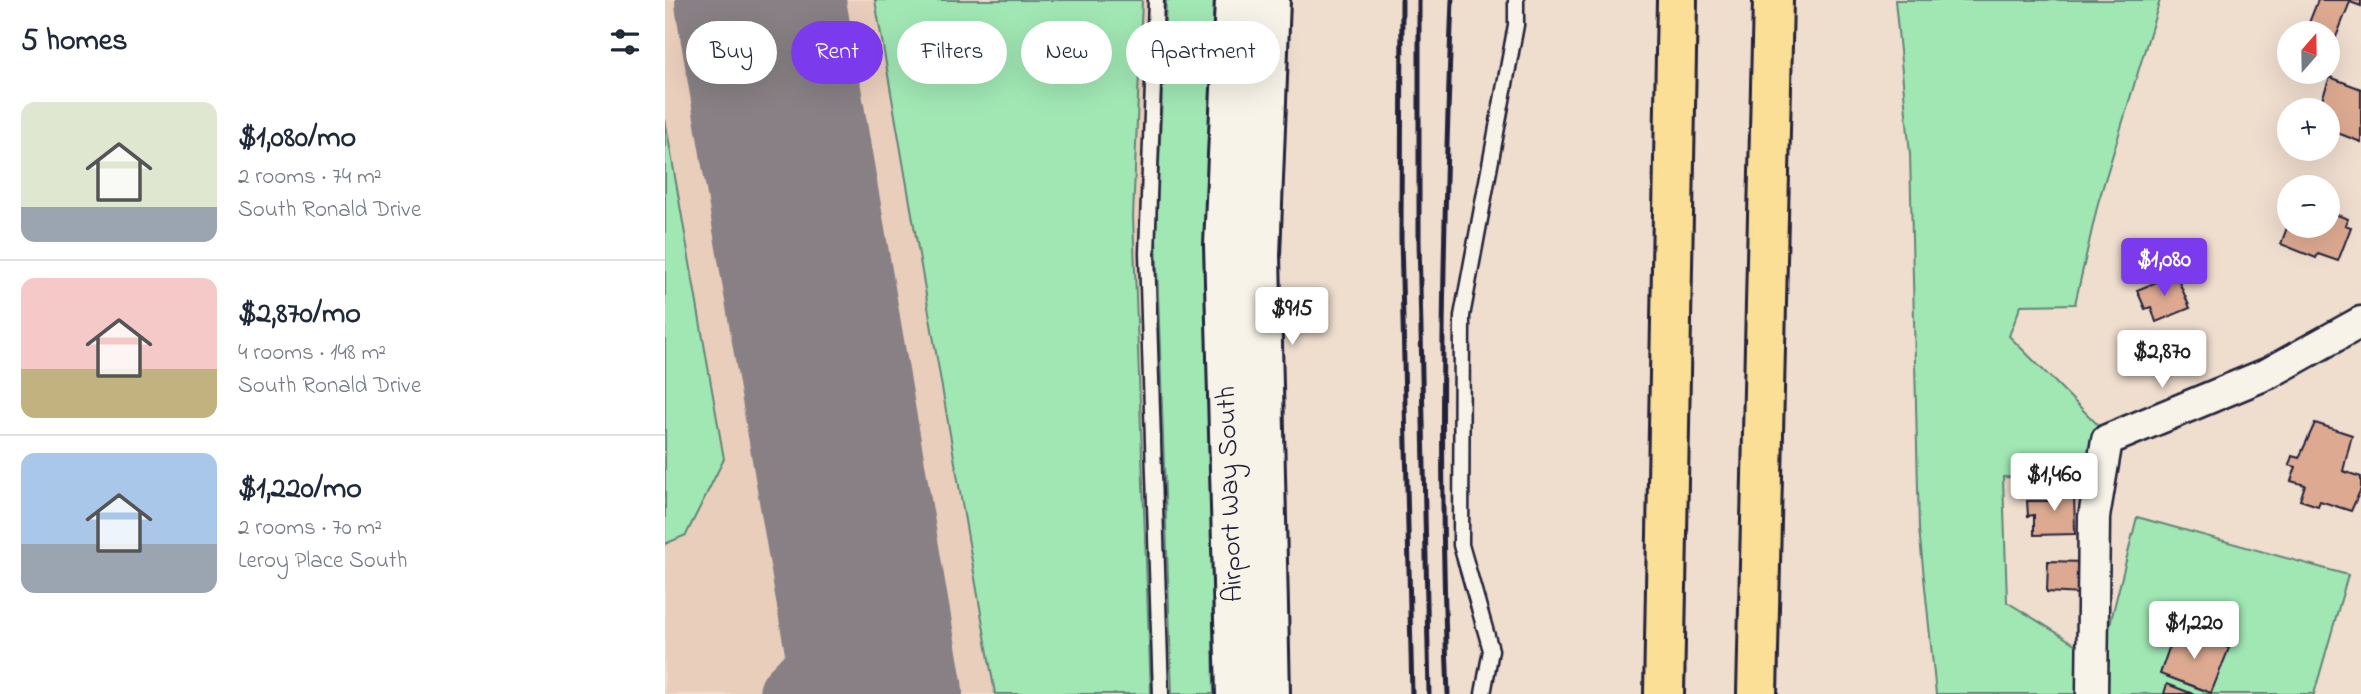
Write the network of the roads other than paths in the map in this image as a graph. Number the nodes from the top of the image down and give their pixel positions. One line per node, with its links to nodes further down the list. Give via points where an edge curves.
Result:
1 (1156, 0): 8 (lane, via 1147,253)
2 (1235, 0): 9 (main road, Airport Way South, via 1224,245)
3 (1271, 0): 10 (main road, Airport Way South, via 1260,255)
4 (1515, 0): 11 (lane, via 1514,38 1462,316 1461,545 1491,650)
5 (1677, 0): 12 (highway)
6 (1773, 0): 13 (highway)
7 (2361, 321): 14 (street, via 2269,373 2107,440 2094,517)
8 (1161, 694)
9 (1236, 694)
10 (1270, 694)
11 (1483, 694)
12 (1664, 694)
13 (1757, 694)
14 (2092, 694)

